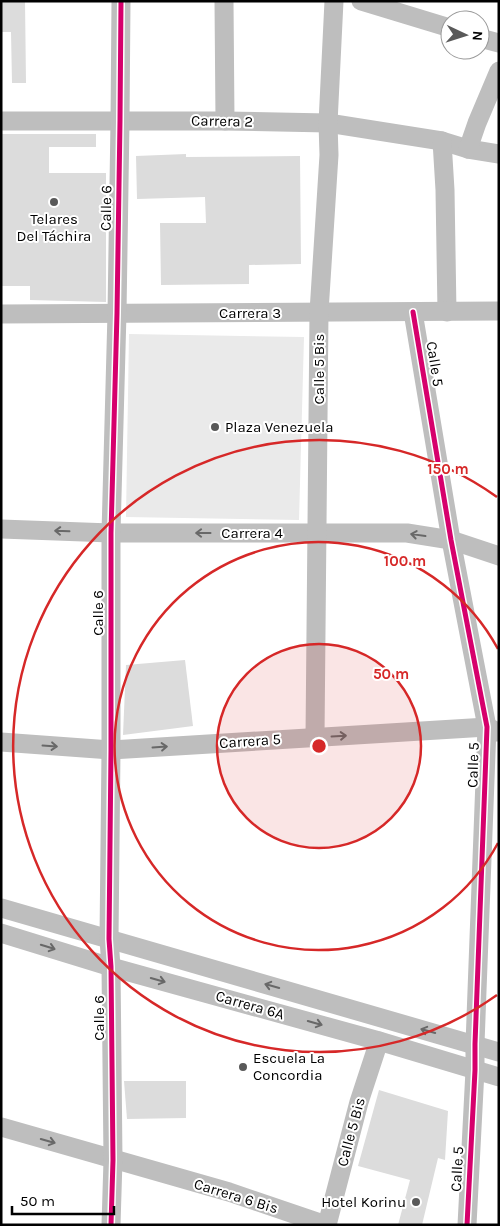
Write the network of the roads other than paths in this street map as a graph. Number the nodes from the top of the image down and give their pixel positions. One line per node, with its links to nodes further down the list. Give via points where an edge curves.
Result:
1 (120, 1): 8 (street, Calle 6)
2 (224, 1): 9 (street)
3 (334, 1): 10 (street, Calle 5 Bis)
4 (361, 1): 5 (street)
5 (440, 25)
6 (499, 71): 12 (street)
7 (1, 121): 8 (street, Carrera 2)
8 (120, 121): 9 (street, Carrera 2); 19 (street, Calle 6)
9 (224, 121): 10 (street, Carrera 2)
10 (328, 123): 11 (street, Carrera 2); 15 (street, Calle 5 Bis, via 329,155)
11 (442, 141): 12 (street, Carrera 2); 17 (street)
12 (468, 149): 13 (street, Carrera 2)
13 (499, 154)
14 (499, 311): 17 (street, Carrera 3)
15 (319, 312): 16 (street, Carrera 3); 19 (street, Carrera 3); 22 (street, Calle 5 Bis)
16 (413, 312): 17 (street, Carrera 3); 23 (street, Calle 5)
17 (447, 312)
18 (1, 314): 19 (street, Carrera 3)
19 (117, 314): 21 (street, Calle 6)
20 (1, 530): 21 (street, Carrera 4, one-way to 20)
21 (111, 533): 22 (street, Carrera 4, one-way to 21); 28 (street, Calle 6)
22 (317, 533): 23 (street, Carrera 4, one-way to 22, via 407,533); 26 (street, Calle 5 Bis)
23 (451, 540): 24 (street, Carrera 4); 25 (street, Calle 5)
24 (499, 556)
25 (493, 730): 26 (street, Carrera 5, one-way to 25); 34 (street, Calle 5)
26 (315, 737): 28 (street, Carrera 5, one-way to 26)
27 (1, 742): 28 (street, Carrera 5, one-way to 28)
28 (111, 750): 31 (street, Calle 6)
29 (1, 908): 31 (street, Carrera 6A)
30 (1, 933): 32 (street, Carrera 6A, one-way to 32)
31 (109, 940): 32 (street, Calle 6); 34 (street, Carrera 6A, one-way to 31)
32 (111, 967): 33 (street, Carrera 6A, one-way to 33); 39 (street, Calle 6)
33 (379, 1041): 36 (street, Carrera 6A); 41 (street, Calle 5 Bis, via 359,1102)
34 (475, 1044): 35 (street, Carrera 6A); 36 (street, Calle 5)
35 (499, 1052)
36 (475, 1070): 37 (street, Carrera 6A); 42 (street, Calle 5)
37 (499, 1077)
38 (1, 1127): 39 (street, Carrera 6 Bis, one-way to 39)
39 (113, 1160): 40 (street, Calle 6); 41 (street, Carrera 6 Bis, via 228,1192)
40 (112, 1225)
41 (327, 1225)
42 (467, 1225)

